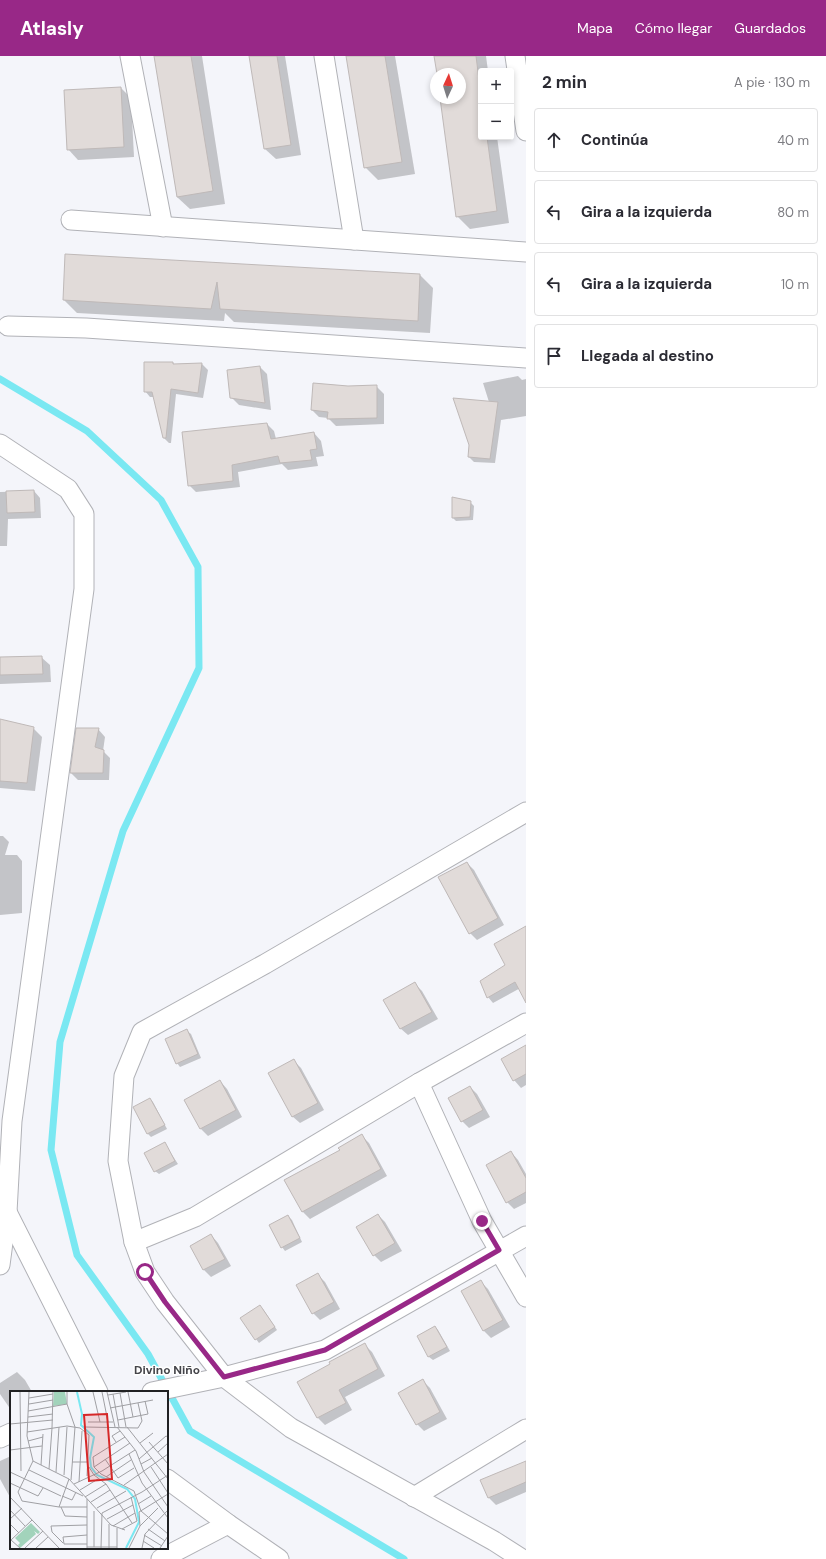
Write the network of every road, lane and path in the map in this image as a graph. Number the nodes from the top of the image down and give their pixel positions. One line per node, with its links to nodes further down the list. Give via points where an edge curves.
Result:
1 (130, 56): 6 (street)
2 (324, 56): 7 (street)
3 (515, 56): 4 (street)
4 (526, 131)
5 (71, 220): 6 (street)
6 (163, 227): 7 (street)
7 (354, 240): 8 (street)
8 (526, 252)
9 (8, 326): 10 (street, via 93,329)
10 (526, 358)
11 (0, 444): 15 (street, via 68,490 84,514 84,589)
12 (526, 812): 18 (street, via 265,964 142,1032 124,1076 118,1161)
13 (526, 1023): 14 (street)
14 (419, 1083): 18 (street, via 195,1217); 19 (street, via 482,1221)
15 (6, 1121): 16 (street)
16 (7, 1212): 20 (street); 23 (street)
17 (526, 1236): 19 (street)
18 (134, 1242): 22 (street, via 145,1272 165,1302)
19 (499, 1250): 21 (street); 22 (street, via 325,1350)
20 (0, 1265)
21 (526, 1297)
22 (224, 1377): 24 (street); 29 (street, via 291,1428)
23 (97, 1391)
24 (157, 1391)
25 (526, 1429): 29 (street)
26 (10, 1433): 27 (street)
27 (0, 1438)
28 (168, 1480): 30 (street)
29 (414, 1497): 33 (street)
30 (228, 1524): 31 (street); 32 (street)
31 (161, 1559)
32 (279, 1559)
33 (522, 1559)

